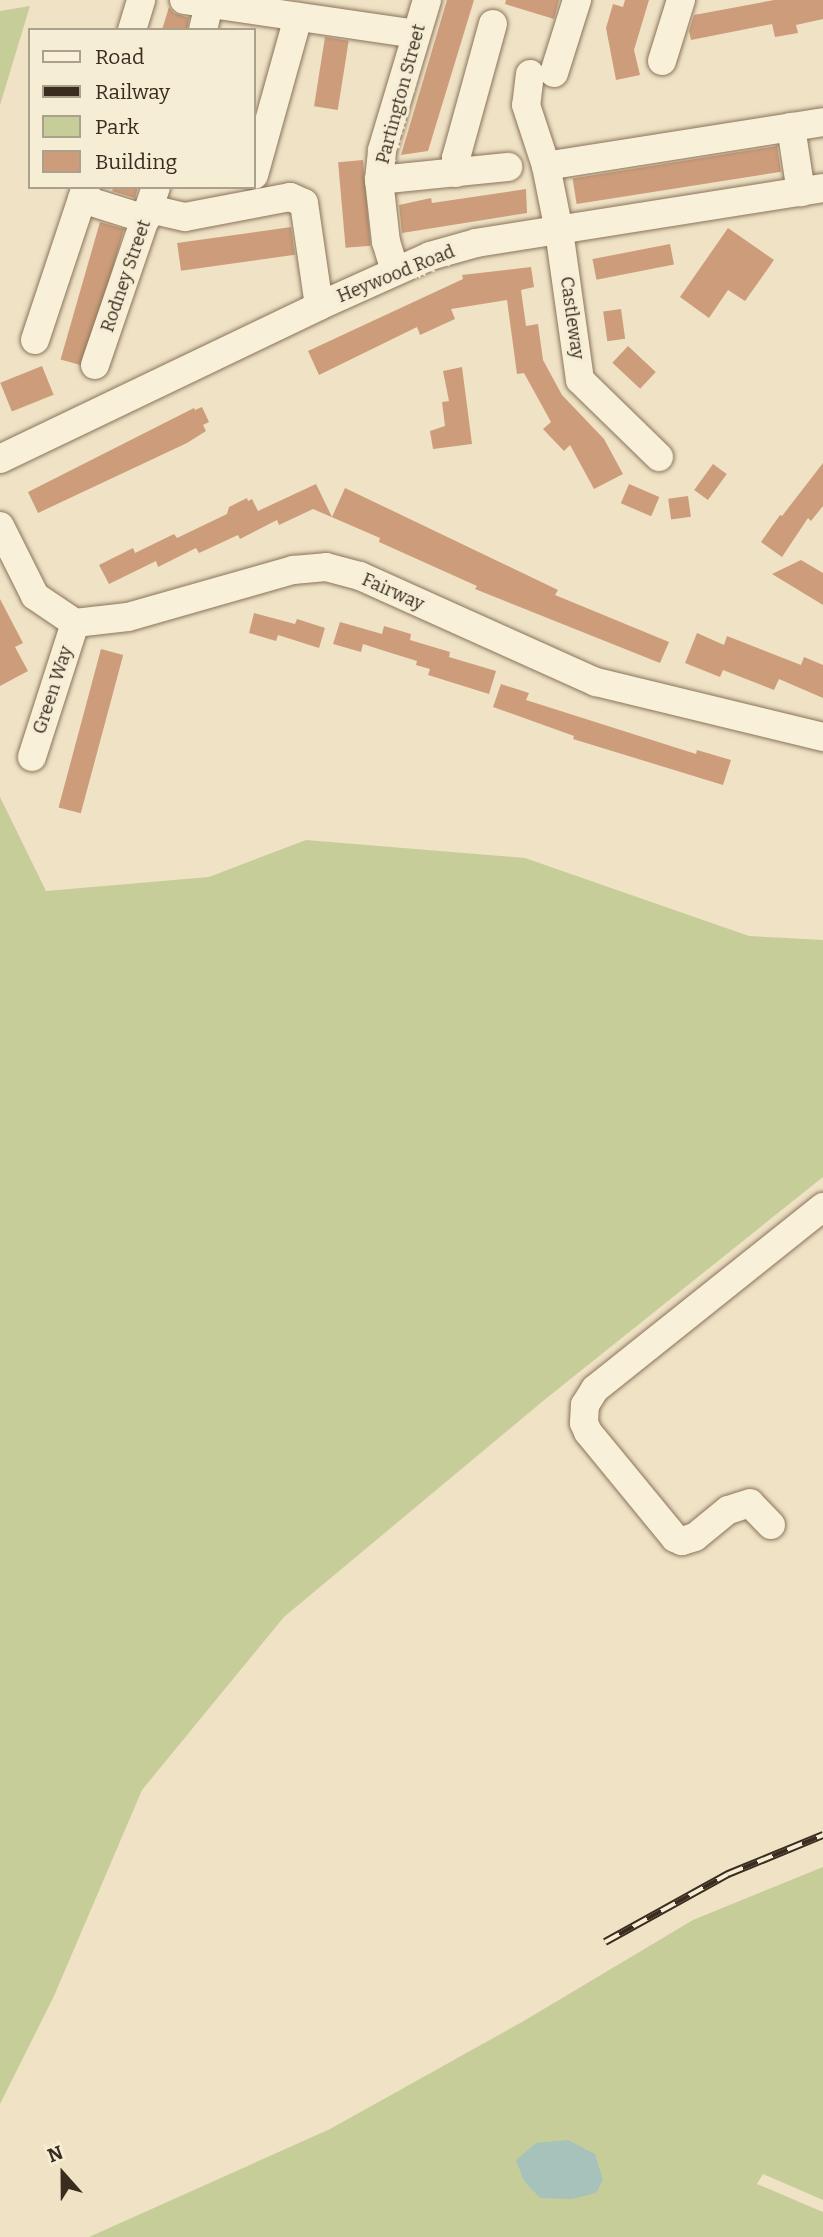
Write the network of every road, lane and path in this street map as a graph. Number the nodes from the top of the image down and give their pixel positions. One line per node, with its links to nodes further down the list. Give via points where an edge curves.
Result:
1 (141, 0): 9 (street)
2 (427, 0): 10 (street, Partington Street)
3 (577, 0): 14 (street, Castleway, via 526,105)
4 (681, 0): 11 (street)
5 (254, 5): 6 (street); 7 (street)
6 (199, 11)
7 (318, 13): 10 (street); 16 (street)
8 (492, 24): 17 (street, via 456,158)
9 (133, 28)
10 (416, 34): 18 (street, Partington Street, via 382,150)
11 (662, 61)
12 (823, 122): 13 (street)
13 (791, 127): 14 (street); 19 (street)
14 (546, 166): 23 (street, Castleway)
15 (508, 167): 17 (street)
16 (256, 170)
17 (456, 173): 18 (street)
18 (379, 180): 24 (street, Partington Street, via 386,242)
19 (812, 190): 23 (street, Heywood Road)
20 (84, 193): 22 (street); 26 (street)
21 (248, 196): 22 (street, via 185,216); 25 (street, via 290,197 304,203)
22 (151, 205): 27 (street, Rodney Street)
23 (559, 231): 24 (street, Heywood Road, via 476,243); 28 (street, Castleway, via 580,380)
24 (395, 271): 25 (street, Heywood Road)
25 (319, 306): 29 (street, Heywood Road)
26 (35, 340)
27 (95, 365)
28 (659, 457)
29 (0, 459)
30 (0, 526): 31 (street, via 35,597)
31 (75, 623): 32 (street, Fairway, via 128,617 293,570 326,567 360,576 596,682); 33 (street, Green Way)
32 (823, 737)
33 (32, 757)
34 (823, 1207): 35 (street, via 595,1389 585,1405 588,1432 675,1538 695,1538 728,1510 750,1503)
35 (771, 1525)

